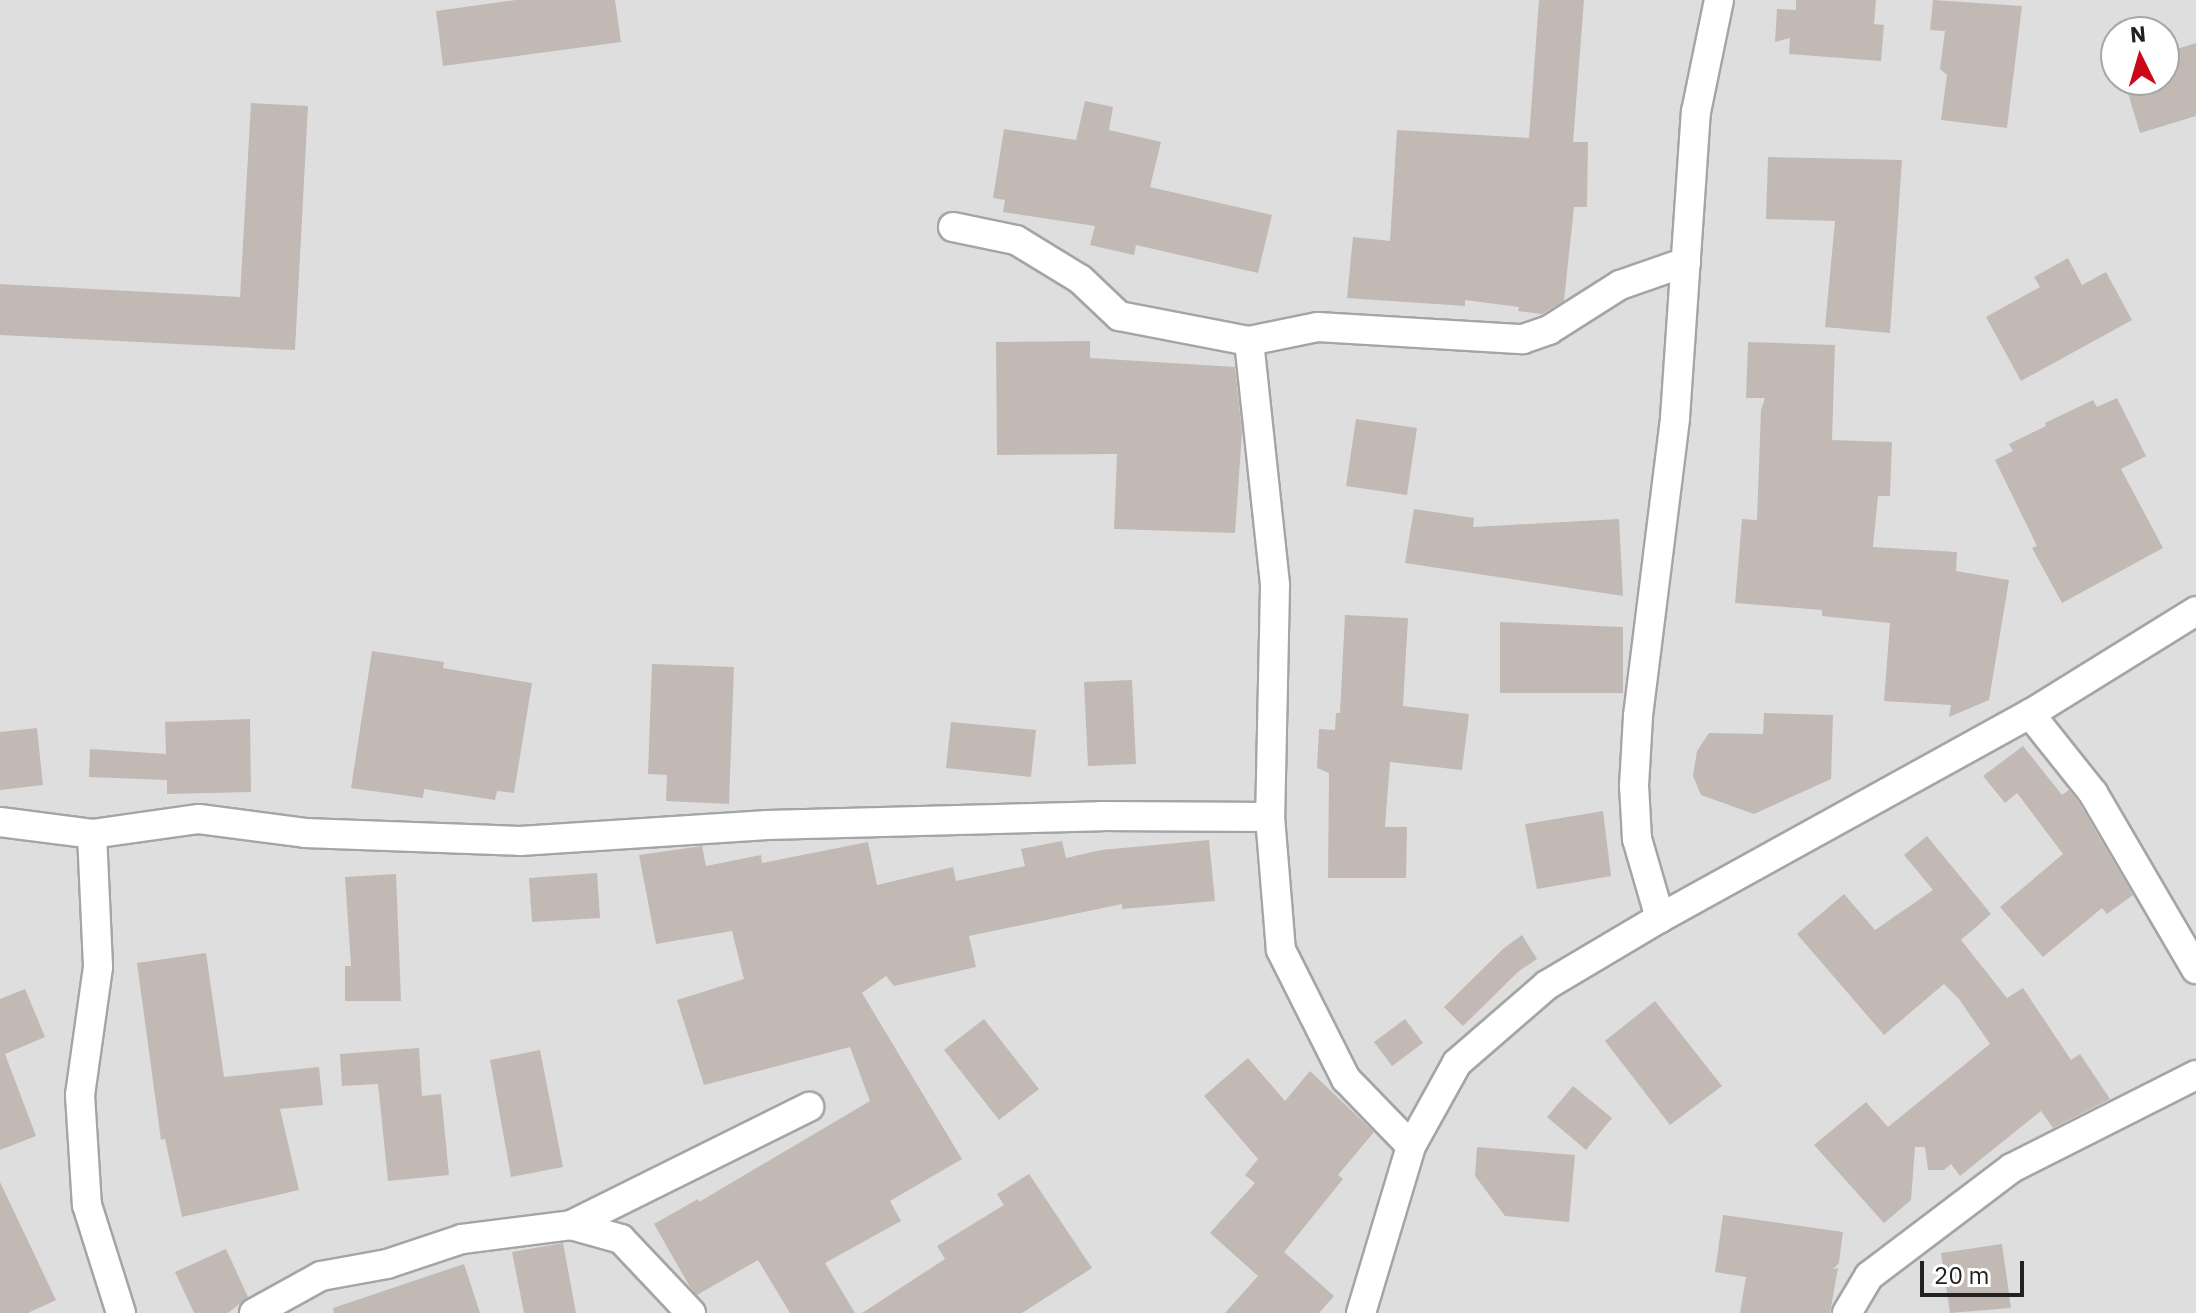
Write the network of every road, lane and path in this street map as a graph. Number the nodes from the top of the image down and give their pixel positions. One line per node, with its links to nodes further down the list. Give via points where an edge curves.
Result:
1 (1719, 0): 3 (street, via 1696,112)
2 (953, 227): 4 (street, via 1016,240 1080,279 1119,316)
3 (1686, 262): 4 (street, via 1620,285 1549,330 1523,339 1318,327); 10 (street, via 1675,418 1634,786 1637,839)
4 (1249, 341): 7 (street, via 1275,586)
5 (2196, 611): 6 (street)
6 (2030, 714): 10 (street); 11 (street, via 2093,793)
7 (1270, 817): 9 (street, via 767,825 520,841 305,833 199,819); 14 (street, via 1281,950 1346,1079)
8 (0, 822): 9 (street)
9 (92, 834): 16 (street, via 98,967 80,1095 87,1205)
10 (1660, 918): 14 (street, via 1547,985 1457,1063)
11 (2196, 969)
12 (2196, 1075): 20 (street, via 2012,1168 1869,1276)
13 (809, 1107): 15 (street)
14 (1411, 1146): 19 (street)
15 (571, 1225): 17 (street, via 462,1239 387,1264 321,1276); 18 (street, via 621,1239)
16 (121, 1313)
17 (254, 1313)
18 (691, 1313)
19 (1361, 1313)
20 (1847, 1313)

